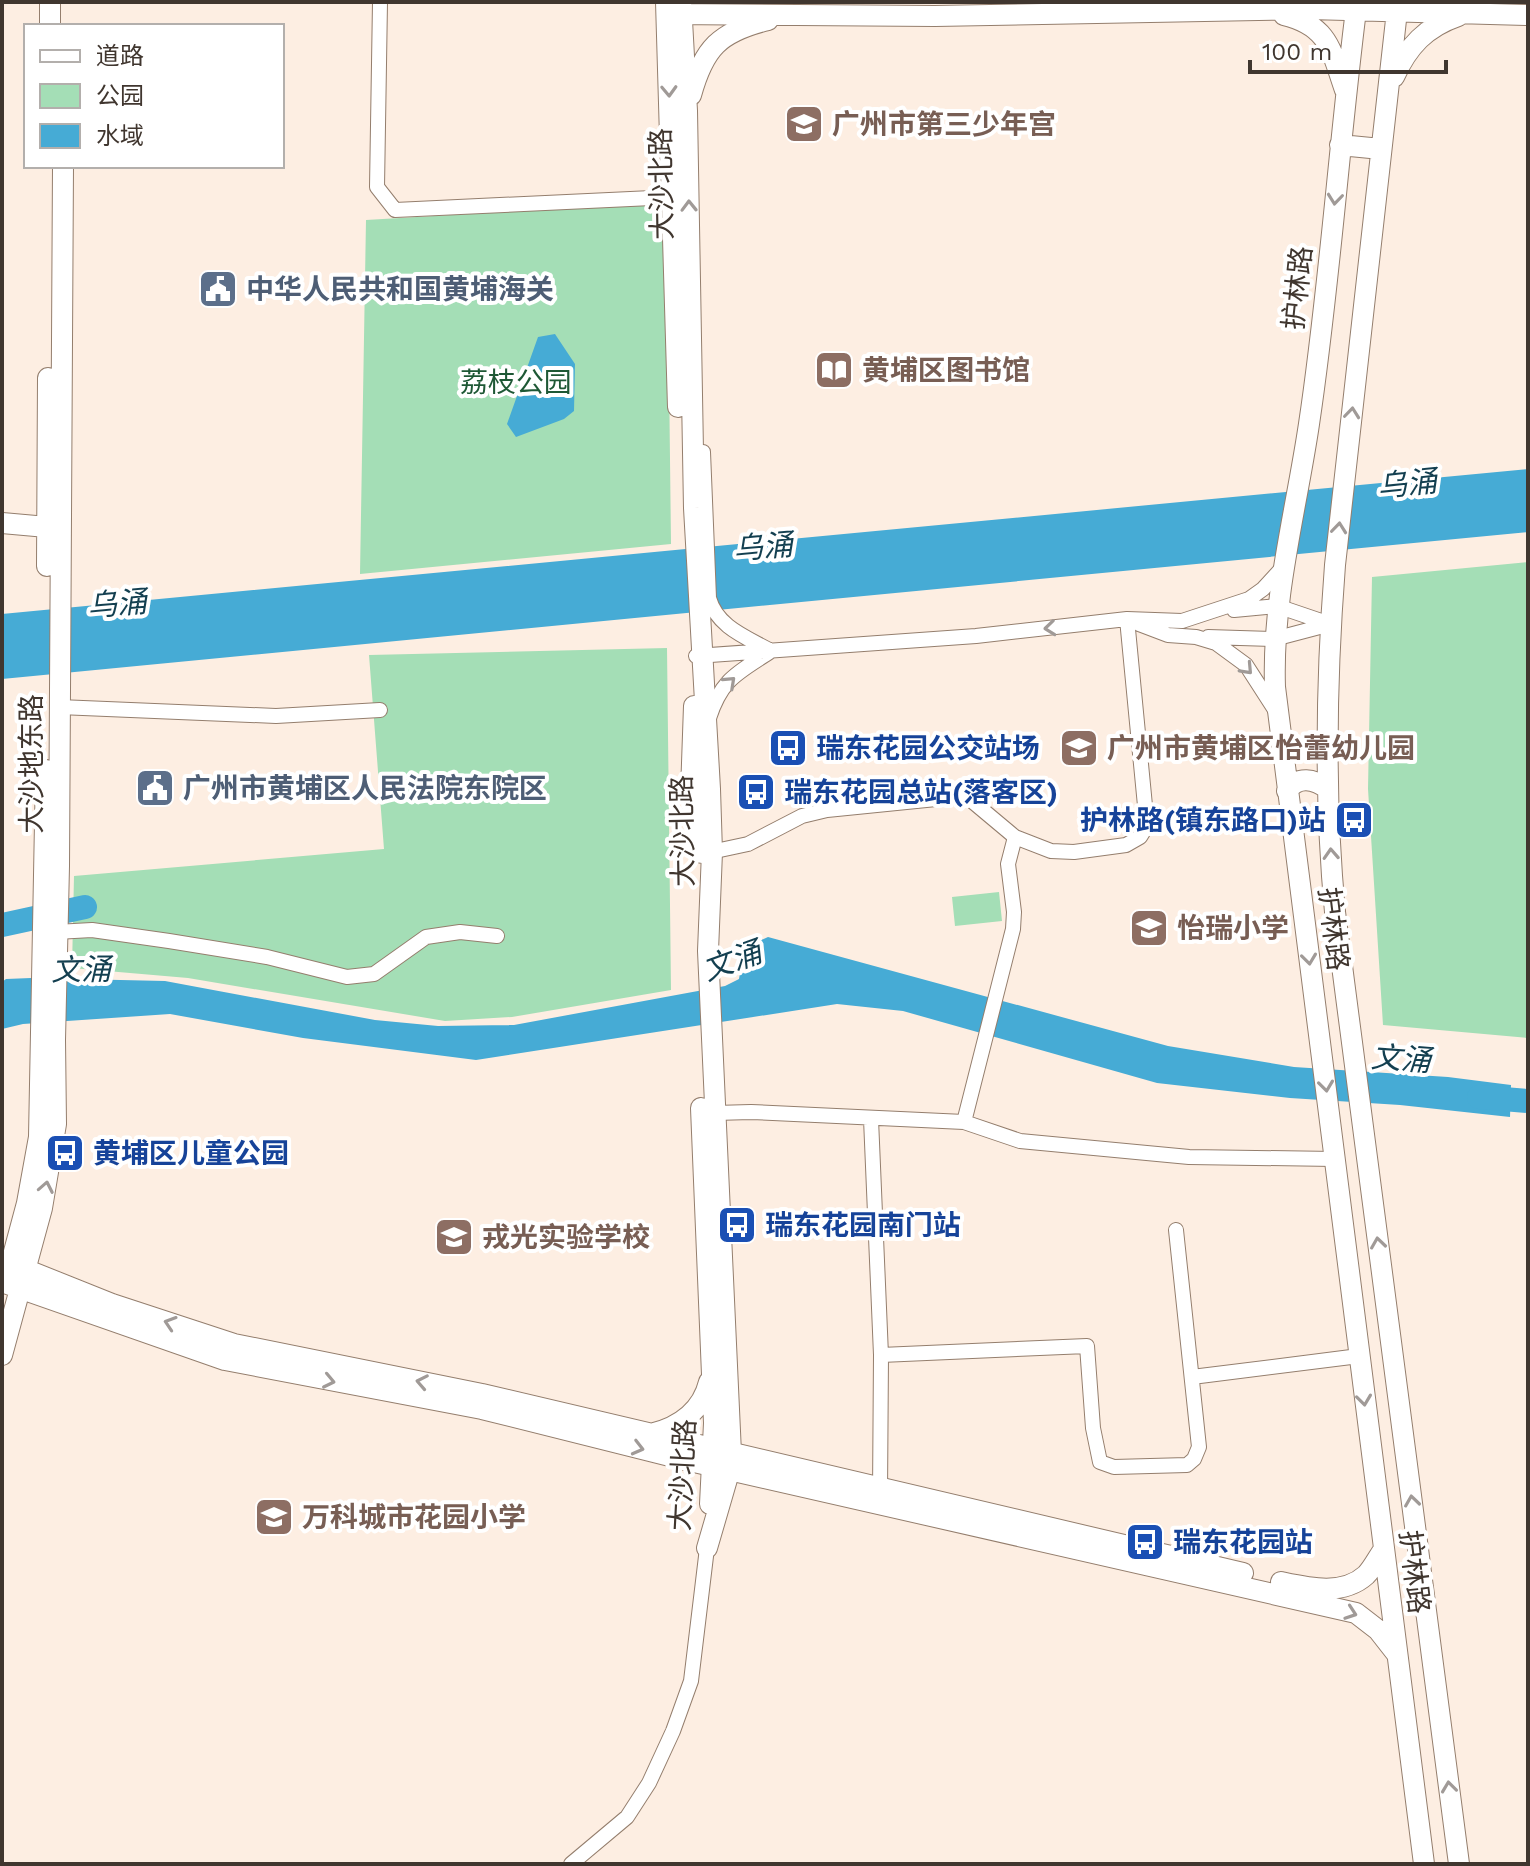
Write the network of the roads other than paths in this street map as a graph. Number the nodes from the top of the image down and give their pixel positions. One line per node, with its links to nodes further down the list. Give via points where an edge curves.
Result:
1 (50, 2): 11 (street)
2 (63, 2): 12 (street)
3 (380, 2): 20 (street, via 377,187 395,210)
4 (1357, 6): 5 (street); 9 (street); 14 (street, 护林路)
5 (1397, 6): 8 (street); 13 (street, 护林路)
6 (674, 7): 7 (street); 15 (street, 大沙北路); 20 (street, 大沙北路, one-way to 20)
7 (791, 8): 9 (street, via 935,16); 15 (street, via 738,29 712,47 703,59)
8 (1469, 8): 10 (street); 13 (street, via 1437,23 1413,44)
9 (1264, 10): 14 (street, via 1314,26 1333,56)
10 (1528, 14)
11 (50, 24)
12 (63, 24)
13 (1388, 91): 17 (street, 护林路)
14 (1346, 94): 16 (street, 护林路)
15 (687, 111): 27 (street, 大沙北路, one-way to 15)
16 (1340, 145): 17 (street); 23 (street, 护林路, one-way to 23, via 1313,392)
17 (1381, 149): 28 (street, 护林路, one-way to 17)
18 (50, 168): 22 (street, 大沙地东路)
19 (63, 168): 22 (street, 大沙地东路)
20 (673, 197): 27 (street, 大沙北路, via 682,526)
21 (2, 523): 22 (street)
22 (54, 528): 33 (street, 大沙地东路)
23 (1283, 566): 24 (street, 护林路); 25 (street, via 1249,599)
24 (1277, 606): 25 (street); 28 (street); 30 (street, 护林路)
25 (1212, 612): 26 (street, via 1182,621)
26 (1127, 619): 29 (street, via 1168,635); 31 (street, one-way to 31); 40 (street, via 1145,829 1126,845 1074,852 1051,851)
27 (702, 621): 31 (street, via 728,627); 32 (street, 大沙北路)
28 (1331, 624): 30 (street); 38 (street, 护林路)
29 (1196, 637): 30 (street); 36 (street, one-way to 36, via 1216,643 1246,665)
30 (1274, 639): 36 (street, 护林路)
31 (771, 651): 32 (street); 37 (street, one-way to 31, via 727,681)
32 (700, 655): 37 (street, 大沙北路); 41 (street, 大沙北路, via 691,792)
33 (53, 683): 34 (street, 大沙地东路); 42 (street, 大沙地东路)
34 (59, 707): 35 (street, via 276,716); 42 (street, 大沙地东路)
35 (380, 710)
36 (1278, 715): 39 (street, 护林路)
37 (707, 726): 41 (street, 大沙北路)
38 (1328, 789): 39 (street, via 1304,780); 67 (street, 护林路, one-way to 38, via 1334,898)
39 (1287, 791): 50 (street, 护林路, one-way to 50)
40 (1015, 837): 41 (street, via 966,796 827,810 802,816 748,844); 49 (street, via 1008,864 1013,929)
41 (707, 852): 46 (street, 大沙北路)
42 (49, 900): 43 (street, 大沙地东路); 45 (street, 大沙地东路)
43 (56, 932): 44 (street, via 92,930 169,941 347,977 374,974 426,937 460,932); 45 (street, 大沙地东路)
44 (497, 936)
45 (48, 1040): 52 (street, 大沙地东路, via 56,1124 53,1153 42,1208)
46 (706, 1066): 47 (street, 大沙北路); 57 (street, 大沙北路)
47 (715, 1113): 48 (street); 60 (street, 大沙北路)
48 (871, 1119): 49 (street); 55 (street)
49 (964, 1122): 50 (street, via 1020,1141 1189,1157)
50 (1335, 1159): 56 (street, 护林路)
51 (1176, 1230): 58 (street)
52 (13, 1263): 53 (street, 大沙地东路); 59 (street, one-way to 52, via 234,1344 112,1304)
53 (7, 1288): 54 (street, 大沙地东路); 60 (street, one-way to 60, via 225,1360)
54 (2, 1355)
55 (881, 1355): 58 (street, via 1087,1346 1096,1450 1100,1462 1114,1467 1178,1467 1194,1459 1199,1447); 61 (street)
56 (1359, 1356): 58 (street); 63 (street, 护林路, one-way to 63)
57 (712, 1374): 59 (street, via 697,1408 672,1429); 60 (street, 大沙北路)
58 (1192, 1377)
59 (651, 1434): 60 (street)
60 (722, 1459): 61 (street); 62 (street, 大沙北路)
61 (879, 1496): 63 (street, via 1318,1589 1353,1583 1367,1574); 64 (street, one-way to 64, via 1356,1613)
62 (707, 1548): 65 (street, via 691,1681 673,1731 627,1817)
63 (1384, 1549): 64 (street, 护林路)
64 (1398, 1656): 66 (street, 护林路)
65 (571, 1864)
66 (1424, 1864)
67 (1459, 1864)

